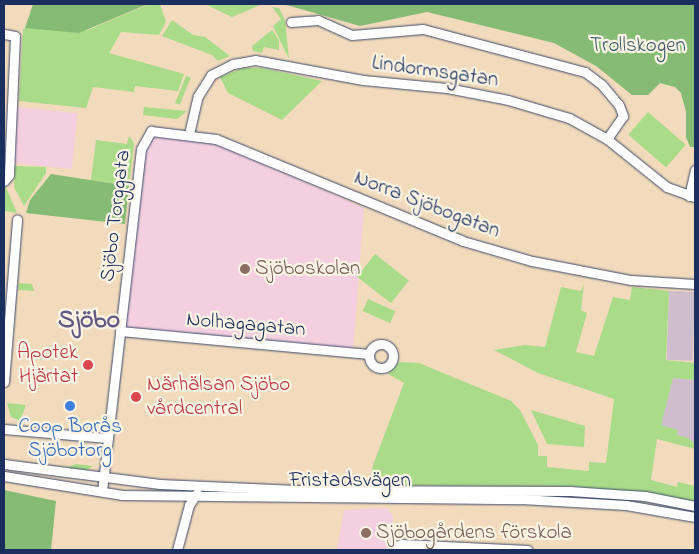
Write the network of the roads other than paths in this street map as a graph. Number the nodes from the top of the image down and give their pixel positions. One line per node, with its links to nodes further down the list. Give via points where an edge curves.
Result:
1 (291, 22): 7 (street, via 318,20 352,35 423,30 585,72 602,85 619,105 623,116)
2 (4, 34): 4 (street, via 15,36)
3 (4, 104): 4 (street)
4 (14, 105): 9 (street, via 10,175)
5 (154, 130): 6 (street, Norra Sjöbogatan); 15 (street, Sjöbo Torggata, via 146,134 141,149)
6 (190, 134): 7 (street, Lindormsgatan, via 198,96 211,75 233,64 255,60 508,100 569,118); 13 (street, Norra Sjöbogatan, via 225,143 463,241 532,261 616,277)
7 (607, 139): 10 (street, Lindormsgatan, via 667,187)
8 (695, 170): 10 (street)
9 (5, 180)
10 (692, 197)
11 (16, 220): 12 (street)
12 (8, 259): 14 (street)
13 (695, 284)
14 (7, 286): 17 (street)
15 (120, 331): 16 (street, Nolhagagatan); 20 (street, Sjöbo Torggata)
16 (369, 354)
17 (4, 375): 18 (street)
18 (4, 382)
19 (4, 428): 20 (street)
20 (107, 438): 23 (street, Sjöbo Torggata)
21 (4, 464): 23 (street, Fristadsvägen)
22 (4, 476): 25 (street, Fristadsvägen)
23 (103, 478): 24 (street, Fristadsvägen); 25 (street, Sjöbo Torggata)
24 (201, 487): 26 (street); 27 (street, Fristadsvägen, via 570,491 645,496)
25 (102, 492): 26 (street, Fristadsvägen)
26 (194, 496): 28 (street, Fristadsvägen, via 521,499 626,505); 30 (street)
27 (695, 506)
28 (695, 517)
29 (395, 548): 31 (street, via 436,545)
30 (177, 550)
31 (528, 550)

